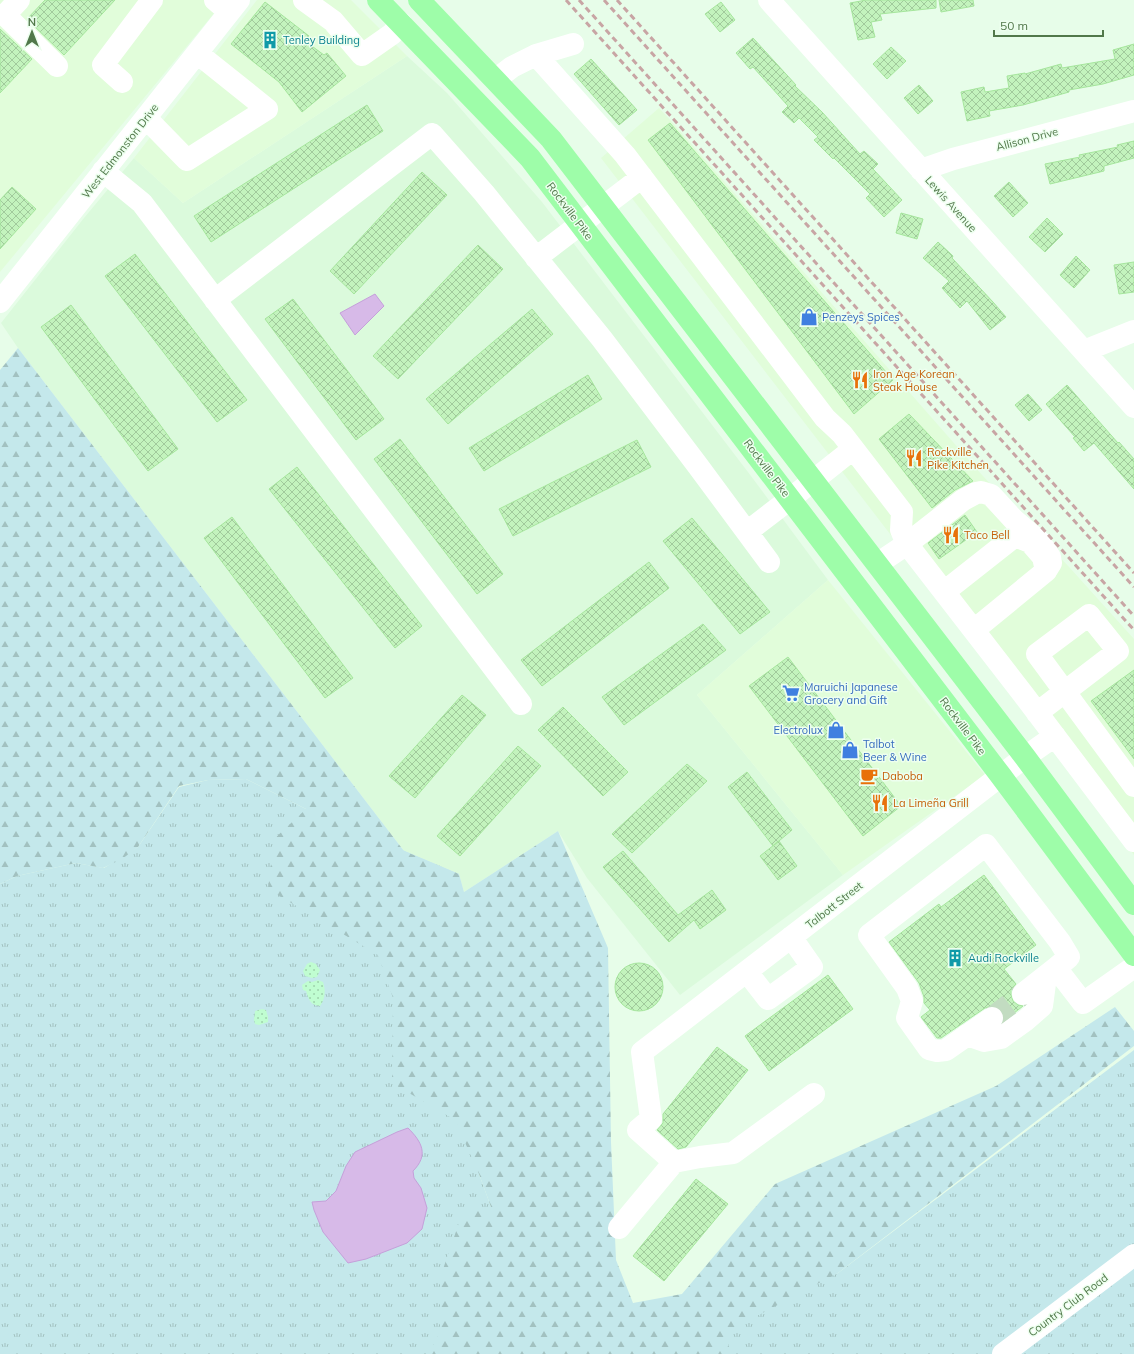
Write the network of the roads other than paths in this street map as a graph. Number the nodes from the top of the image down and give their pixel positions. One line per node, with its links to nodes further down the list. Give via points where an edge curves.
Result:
1 (152, 0): 14 (street, via 103,65)
2 (304, 0): 8 (street, via 333,21 362,55 392,34)
3 (378, 0): 8 (main road, Rockville Pike)
4 (419, 0): 13 (main road)
5 (769, 0): 17 (street, Lewis Avenue)
6 (228, 4): 10 (street, West Edmonston Drive)
7 (8, 8): 12 (street)
8 (401, 24): 21 (main road, Rockville Pike, via 530,158)
9 (572, 44): 11 (street)
10 (197, 53): 16 (street, West Edmonston Drive); 16 (street, via 267,109 187,160)
11 (536, 55): 13 (street, via 512,67); 19 (street)
12 (57, 66)
13 (495, 80): 20 (main road, via 551,139)
14 (122, 82)
15 (1134, 111): 17 (street, Allison Drive, via 953,159)
16 (146, 118): 18 (street, West Edmonston Drive)
17 (921, 170): 26 (street, Lewis Avenue)
18 (103, 171): 23 (street, via 142,203); 24 (street, West Edmonston Drive)
19 (642, 177): 20 (street); 28 (street, via 826,418)
20 (603, 207): 21 (street); 29 (main road)
21 (580, 224): 22 (street); 30 (main road, Rockville Pike)
22 (536, 258): 23 (street, via 432,134); 31 (street, via 602,340)
23 (215, 300): 38 (street)
24 (0, 302)
25 (1134, 331): 26 (street)
26 (1084, 351): 27 (street, Lewis Avenue)
27 (1134, 407)
28 (853, 449): 29 (street); 32 (street, via 902,512 901,530)
29 (813, 481): 30 (street); 34 (main road)
30 (790, 499): 31 (street); 42 (main road, Rockville Pike)
31 (747, 532): 33 (street)
32 (907, 544): 34 (street); 35 (street, via 963,500 981,492 991,495 1014,520 1040,542 1050,557 1051,563); 36 (street)
33 (769, 562)
34 (877, 564): 41 (main road)
35 (1046, 572): 36 (street, via 1043,557 1035,547 1015,536); 37 (street)
36 (944, 592): 37 (street)
37 (974, 630): 39 (street)
38 (521, 704)
39 (1037, 713): 40 (street); 43 (street, via 1065,692)
40 (1055, 736): 41 (street, Talbott Street); 44 (street)
41 (1025, 757): 42 (street, Talbott Street); 45 (main road)
42 (1001, 776): 46 (street, Talbott Street); 47 (main road, Rockville Pike)
43 (1134, 786)
44 (1134, 841)
45 (1134, 904)
46 (791, 937): 49 (street, Talbott Street); 49 (street, via 812,967 768,999)
47 (1134, 955)
48 (1134, 967): 50 (street, via 1083,1003)
49 (747, 972): 55 (street, Talbott Street, via 642,1052 651,1119 638,1130)
50 (1051, 972): 51 (street); 53 (street, via 1042,1006 1026,1020 1001,1038 984,1041); 53 (street, via 1069,957 986,845 869,935 907,988 912,1001 907,1018 928,1048 946,1050)
51 (1023, 994)
52 (992, 1018): 53 (street)
53 (967, 1035)
54 (814, 1094): 55 (street, via 733,1153 700,1156)
55 (674, 1162): 56 (street)
56 (619, 1228)
57 (1134, 1255): 58 (street, Country Club Road)
58 (1003, 1354)

